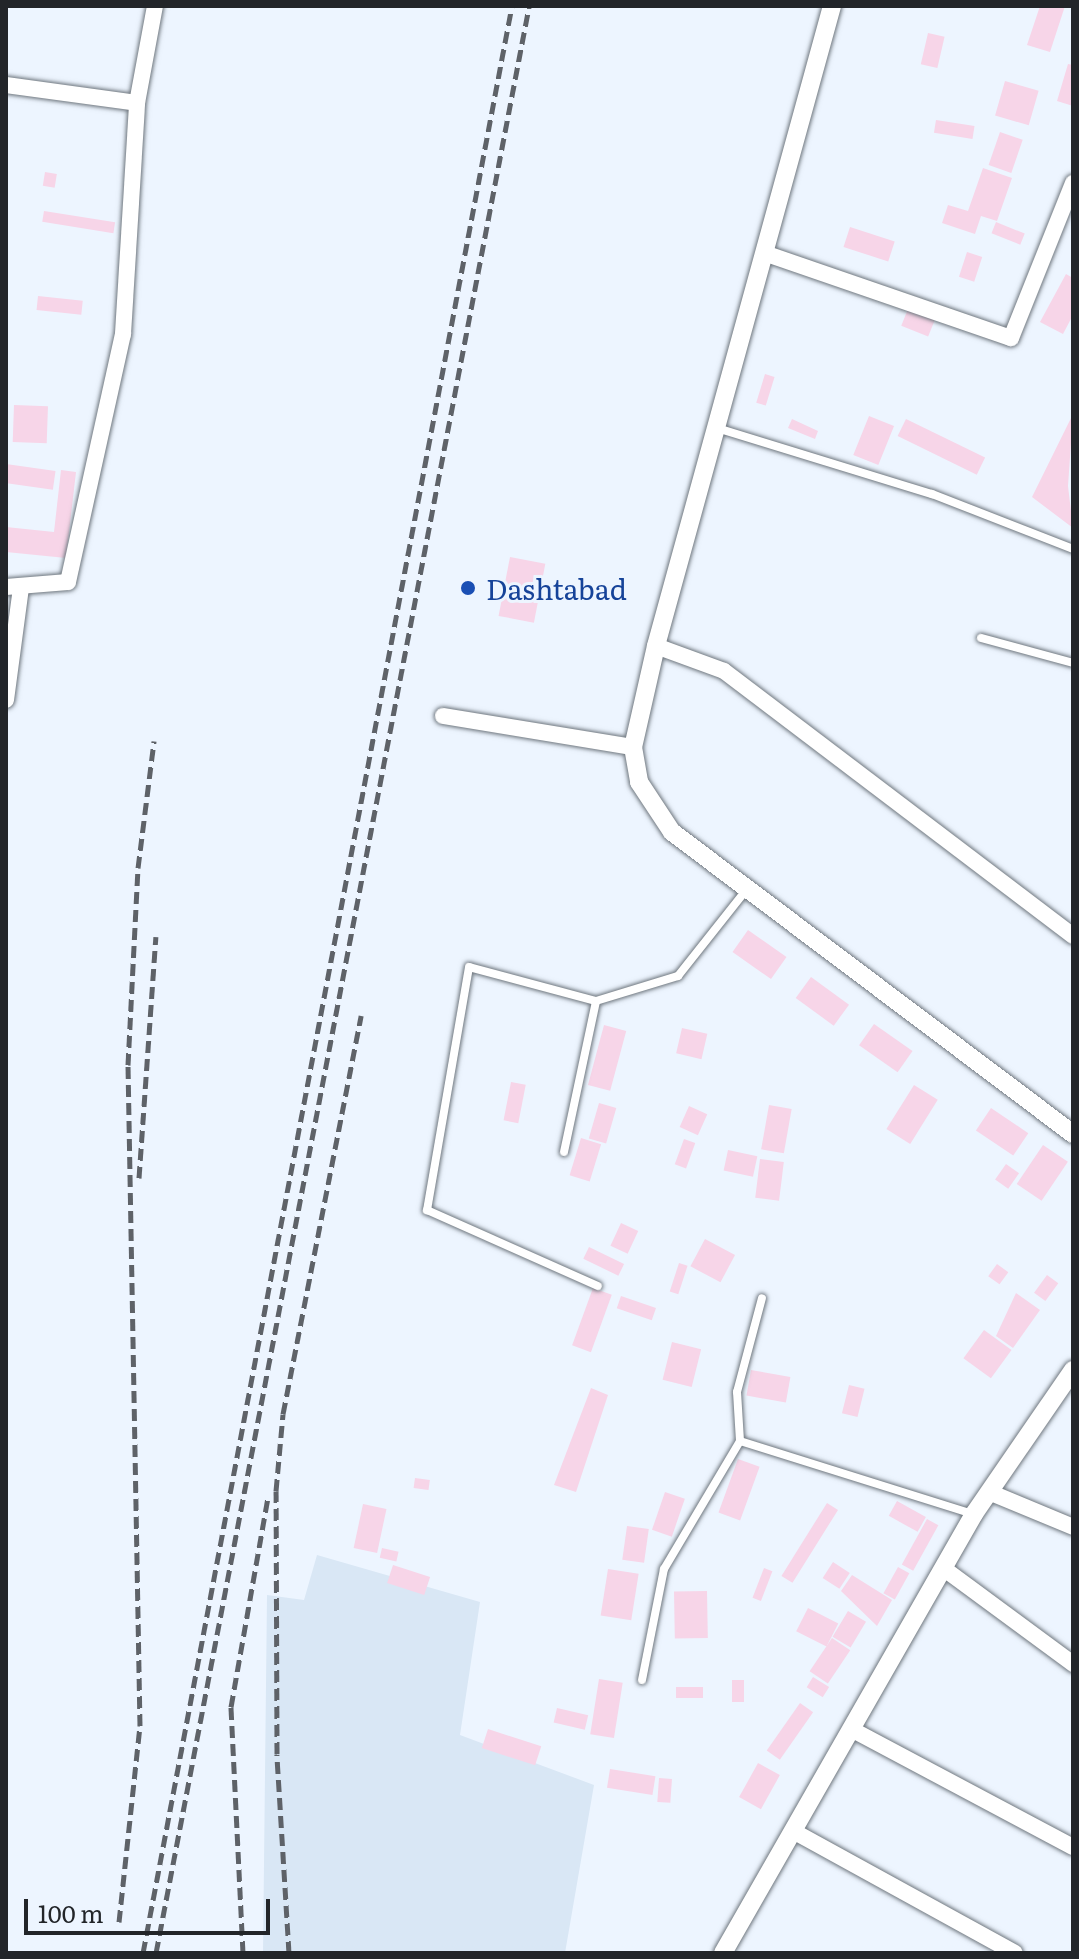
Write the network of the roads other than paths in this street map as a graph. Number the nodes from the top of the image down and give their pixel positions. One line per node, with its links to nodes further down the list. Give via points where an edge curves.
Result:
1 (155, 6): 4 (street)
2 (832, 6): 6 (street)
3 (6, 85): 4 (street)
4 (137, 103): 9 (street, via 123,334 68,582)
5 (1073, 183): 6 (street, via 1011,338)
6 (764, 253): 7 (street)
7 (716, 428): 8 (lane, via 932,494); 11 (street)
8 (1073, 549)
9 (13, 588): 13 (street)
10 (981, 638): 12 (lane)
11 (656, 646): 15 (street); 17 (street, via 724,671)
12 (1073, 663)
13 (6, 700)
14 (443, 716): 15 (street)
15 (633, 747): 16 (street, via 639,782 672,832)
16 (747, 888): 18 (lane, via 678,976); 19 (street)
17 (1073, 936)
18 (596, 1001): 20 (lane); 21 (lane, via 469,967 427,1210)
19 (1073, 1134)
20 (564, 1152)
21 (598, 1286)
22 (762, 1298): 24 (lane, via 737,1392)
23 (1073, 1370): 25 (street)
24 (740, 1441): 26 (lane); 30 (lane, via 664,1569)
25 (989, 1492): 26 (street); 27 (street)
26 (974, 1514): 28 (street)
27 (1073, 1527)
28 (943, 1568): 29 (street); 31 (street)
29 (1073, 1664)
30 (642, 1680)
31 (851, 1729): 32 (street); 33 (street)
32 (793, 1831): 34 (street); 35 (street)
33 (1073, 1847)
34 (723, 1953)
35 (1015, 1953)

